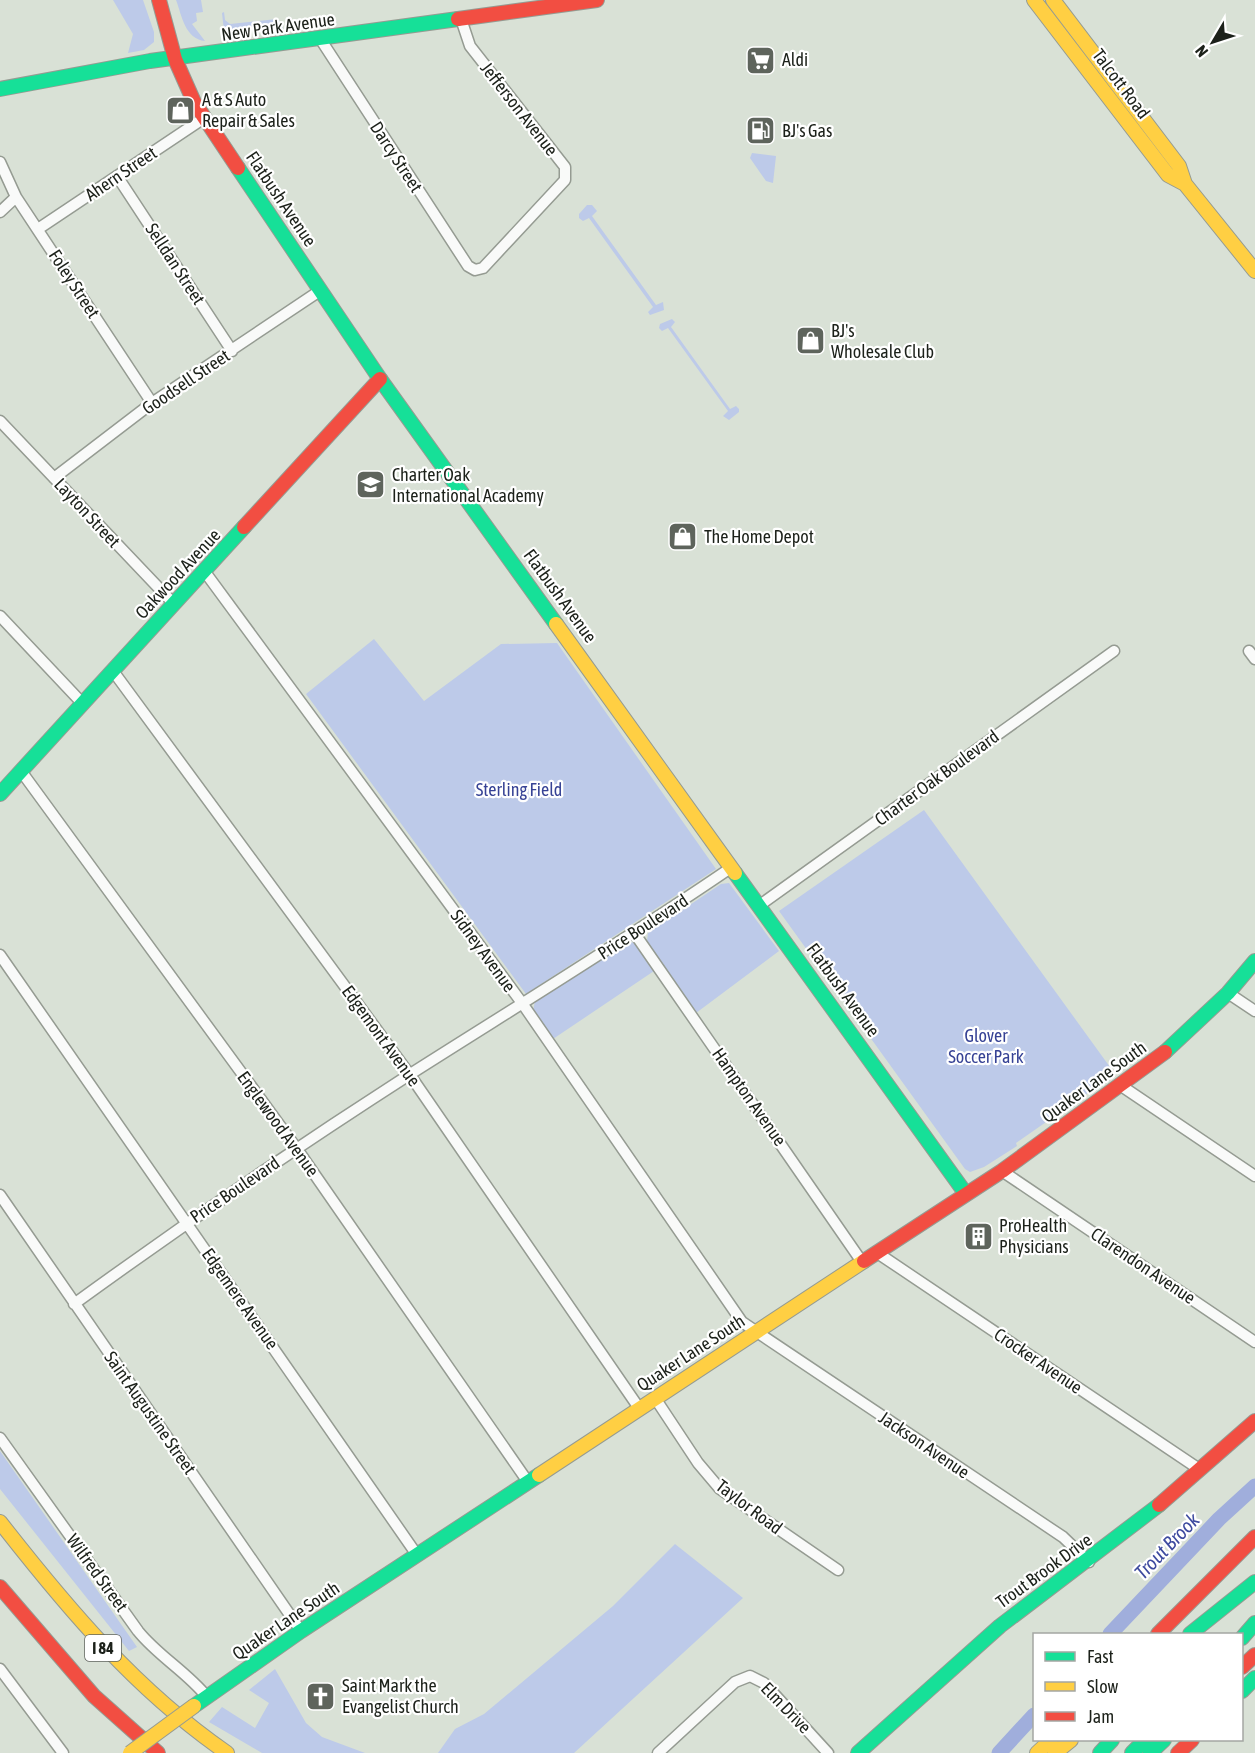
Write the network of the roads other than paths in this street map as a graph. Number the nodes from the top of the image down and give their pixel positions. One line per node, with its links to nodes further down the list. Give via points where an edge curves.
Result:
1 (159, 0): 8 (main road, Flatbush Avenue)
2 (597, 0): 5 (main road, New Park Avenue)
3 (1034, 0): 9 (main road, Talcott Road)
4 (1053, 0): 7 (main road, Talcott Road)
5 (461, 19): 6 (main road, New Park Avenue); 20 (street, Jefferson Avenue, via 470,46 567,173 565,180 483,268)
6 (321, 39): 8 (main road, New Park Avenue); 20 (street, Darcy Street, via 468,267)
7 (1093, 53): 9 (main road); 12 (main road, Talcott Road)
8 (176, 59): 10 (main road, New Park Avenue); 11 (main road, Flatbush Avenue)
9 (1081, 62): 13 (main road, Talcott Road)
10 (0, 90)
11 (204, 118): 15 (street, Ahern Street); 22 (main road, Flatbush Avenue)
12 (1152, 131): 13 (main road); 16 (main road, Talcott Road, via 1179,166)
13 (1140, 140): 16 (main road, Talcott Road, via 1168,175)
14 (0, 162): 17 (street, Foley Street)
15 (117, 176): 19 (street, Ahern Street); 23 (street, Selldan Street)
16 (1185, 184): 21 (main road, Talcott Road)
17 (16, 197): 18 (street); 19 (street, Foley Street)
18 (0, 212)
19 (38, 229): 25 (street, Foley Street)
20 (475, 270)
21 (1255, 271)
22 (321, 290): 23 (street, Goodsell Street); 24 (main road, Flatbush Avenue)
23 (232, 351): 25 (street, Goodsell Street)
24 (380, 378): 28 (main road, Oakwood Avenue); 36 (main road, Flatbush Avenue)
25 (153, 403): 27 (street, Goodsell Street)
26 (0, 421): 27 (street, Layton Street)
27 (54, 478): 29 (street, Layton Street)
28 (205, 572): 29 (main road, Oakwood Avenue); 42 (street, Sidney Avenue)
29 (174, 604): 32 (main road, Oakwood Avenue)
30 (0, 616): 33 (street)
31 (1114, 651): 37 (street, Charter Oak Boulevard)
32 (113, 671): 33 (main road, Oakwood Avenue); 44 (street, Edgemont Avenue)
33 (83, 704): 34 (main road, Oakwood Avenue)
34 (21, 771): 35 (main road, Oakwood Avenue); 46 (street, Englewood Avenue)
35 (2, 788)
36 (732, 867): 37 (main road, Flatbush Avenue); 38 (street, Price Boulevard)
37 (760, 905): 49 (main road, Flatbush Avenue)
38 (635, 934): 42 (street, Price Boulevard); 53 (street, Hampton Avenue)
39 (0, 955): 51 (street, Edgemere Avenue)
40 (1255, 961): 41 (main road, Quaker Lane South)
41 (1228, 993): 43 (street); 45 (main road, Quaker Lane South, via 1174,1046)
42 (522, 1003): 44 (street, Price Boulevard); 55 (street, Sidney Avenue, via 742,1322)
43 (1255, 1011)
44 (410, 1075): 46 (street, Price Boulevard); 58 (street, Edgemont Avenue)
45 (1120, 1086): 47 (main road, Quaker Lane South); 48 (street)
46 (297, 1149): 51 (street, Price Boulevard); 62 (street, Englewood Avenue)
47 (1002, 1171): 49 (main road, Quaker Lane South); 56 (street, Clarendon Avenue)
48 (1255, 1176)
49 (966, 1194): 52 (main road, Quaker Lane South)
50 (0, 1195): 54 (street, Saint Augustine Street)
51 (187, 1222): 54 (street, Price Boulevard); 65 (street, Edgemere Avenue)
52 (876, 1252): 53 (main road, Quaker Lane South); 61 (street, Crocker Avenue)
53 (862, 1262): 55 (main road, Quaker Lane South)
54 (74, 1304): 72 (street, Saint Augustine Street)
55 (756, 1332): 57 (main road, Quaker Lane South); 66 (street, Jackson Avenue, via 1063,1537)
56 (1255, 1342)
57 (655, 1398): 58 (main road, Quaker Lane South); 67 (street, Taylor Road, via 720,1489)
58 (639, 1408): 62 (main road, Quaker Lane South)
59 (1255, 1421): 61 (main road, Trout Brook Drive)
60 (0, 1438): 82 (street, Wilfred Street, via 145,1640 192,1679)
61 (1199, 1469): 66 (main road, Trout Brook Drive)
62 (528, 1482): 65 (main road, Quaker Lane South)
63 (0, 1522): 92 (main road, I 84, via 116,1662 171,1712)
64 (1255, 1537): 73 (main road)
65 (417, 1555): 72 (main road, Quaker Lane South)
66 (1089, 1562): 95 (main road, Trout Brook Drive, via 1000,1626)
67 (838, 1570)
68 (1255, 1582): 74 (main road)
69 (0, 1587): 91 (main road, I 84, via 77,1679)
70 (1255, 1593): 75 (main road)
71 (1255, 1623): 76 (main road)
72 (301, 1631): 82 (main road, Quaker Lane South)
73 (1160, 1633)
74 (1192, 1633)
75 (1211, 1633)
76 (1243, 1637)
77 (1255, 1655): 78 (main road)
78 (1243, 1666)
79 (0, 1669): 89 (street)
80 (1255, 1678): 81 (main road)
81 (1243, 1690)
82 (207, 1697): 90 (main road, Quaker Lane South, bridge)
83 (1050, 1741): 96 (main road)
84 (1070, 1741): 97 (main road)
85 (1111, 1741): 98 (main road)
86 (1144, 1741): 99 (main road)
87 (1163, 1741): 100 (main road)
88 (1191, 1741): 101 (main road)
89 (63, 1753)
90 (130, 1753)
91 (158, 1753)
92 (227, 1753)
93 (658, 1753): 94 (street, Elm Drive, via 735,1682 750,1676 764,1683)
94 (828, 1753)
95 (858, 1753)
96 (1037, 1753)
97 (1055, 1753)
98 (1100, 1753)
99 (1132, 1753)
100 (1150, 1753)
101 (1178, 1753)

